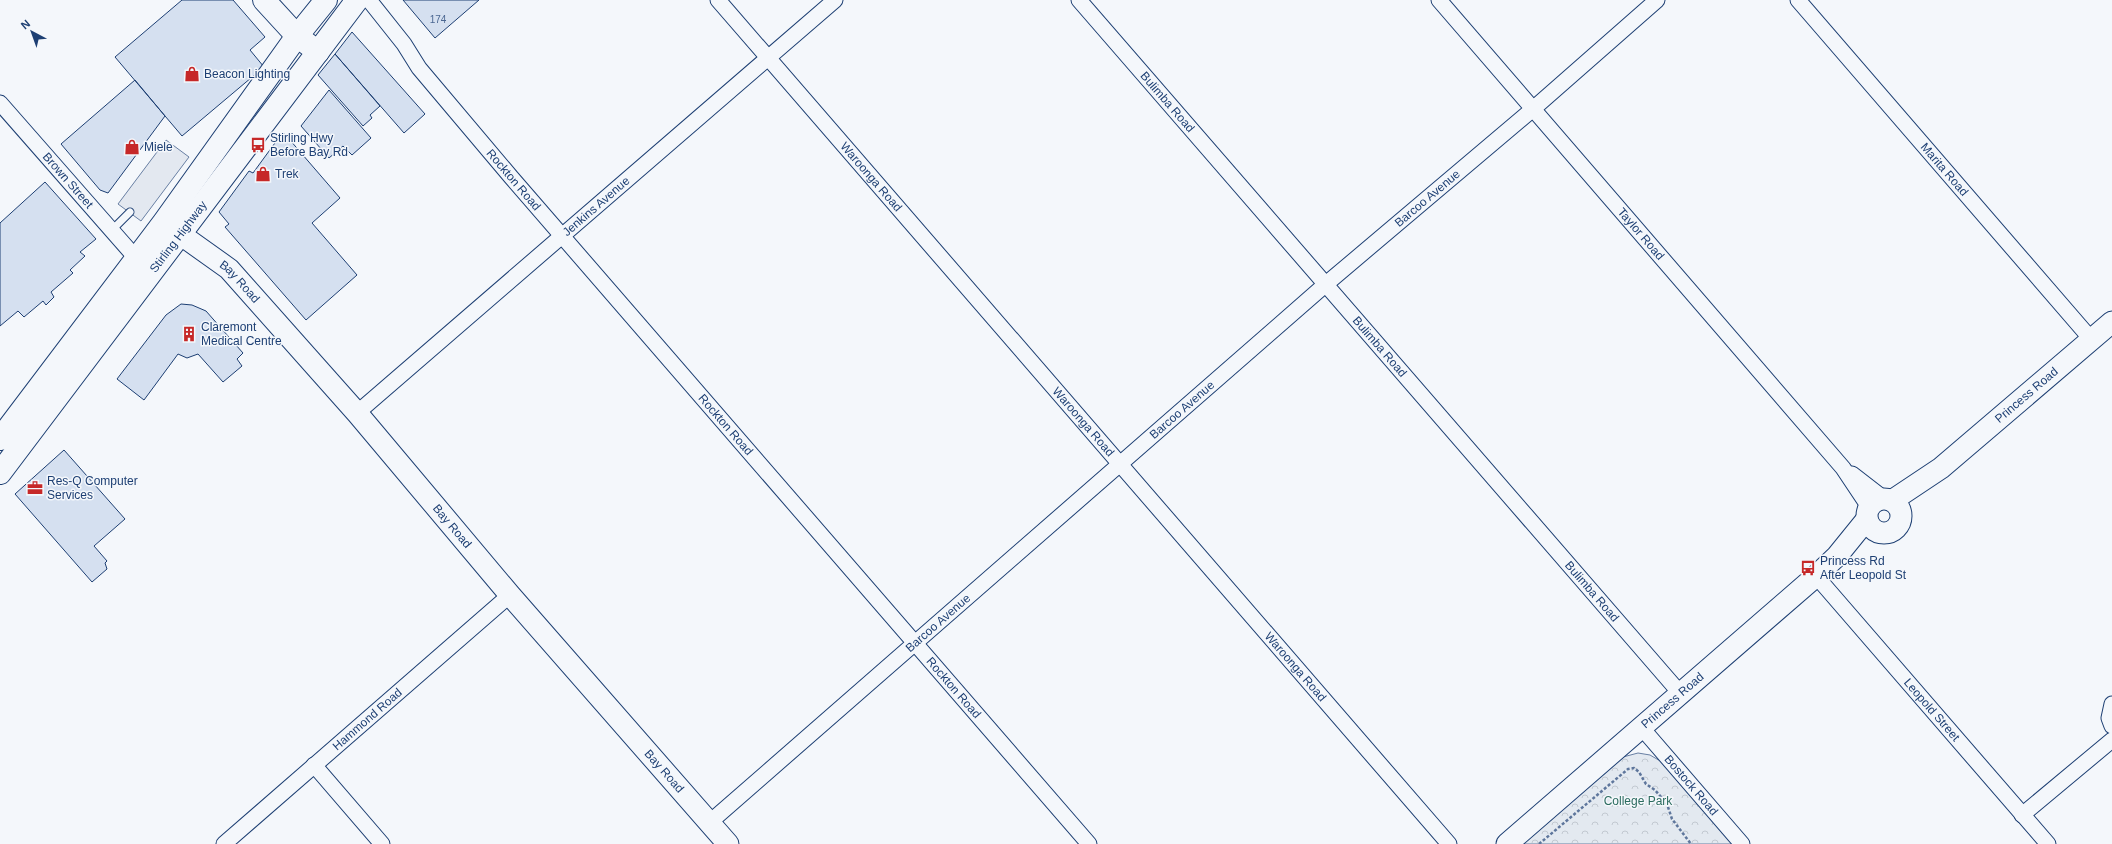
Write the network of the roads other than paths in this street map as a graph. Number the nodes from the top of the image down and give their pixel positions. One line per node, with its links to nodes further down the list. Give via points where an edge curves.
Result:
1 (264, 0): 11 (main road)
2 (326, 0): 11 (main road, Stirling Highway)
3 (357, 0): 12 (main road, Stirling Highway)
4 (369, 0): 19 (street, Rockton Road, via 404,44 418,68)
5 (718, 0): 13 (street, Waroonga Road)
6 (835, 0): 13 (street, Jenkins Avenue)
7 (1079, 0): 21 (street, Bulimba Road)
8 (1439, 0): 15 (street, Taylor Road)
9 (1657, 0): 15 (street, Barcoo Avenue)
10 (1798, 0): 23 (street, Marita Road)
11 (297, 36): 12 (main road); 17 (main road, Stirling Highway)
12 (318, 52): 17 (main road, Stirling Highway)
13 (768, 57): 19 (street, Jenkins Avenue); 26 (street, Waroonga Road)
14 (0, 103): 18 (street, Brown Street)
15 (1533, 109): 21 (street, Barcoo Avenue); 28 (street, Taylor Road)
16 (130, 212): 18 (lane)
17 (171, 228): 20 (main road, Stirling Highway); 24 (street, Bay Road, via 229,269); 27 (main road, Stirling Highway)
18 (111, 231): 20 (street, Brown Street)
19 (563, 236): 24 (street, Jenkins Avenue); 31 (street, Rockton Road)
20 (136, 258): 25 (main road, Stirling Highway)
21 (1326, 284): 26 (street, Barcoo Avenue); 32 (street, Bulimba Road)
22 (2112, 322): 23 (street, Princess Road)
23 (2091, 339): 28 (street, Princess Road, via 1941,468)
24 (357, 413): 30 (street, Bay Road)
25 (0, 439)
26 (1121, 465): 31 (street, Barcoo Avenue); 44 (street, Waroonga Road)
27 (0, 473)
28 (1881, 512): 29 (street, Princess Road)
29 (1816, 576): 32 (street, Princess Road); 38 (street, Leopold Street)
30 (510, 595): 37 (street, Hammond Road); 39 (street, Bay Road)
31 (915, 644): 39 (street, Barcoo Avenue); 43 (street, Rockton Road)
32 (1680, 693): 35 (street, Princess Road)
33 (2112, 704): 34 (street, via 2109,718)
34 (2112, 726)
35 (1641, 727): 45 (street, Princess Road); 46 (street, Bostock Road)
36 (2112, 740): 38 (street)
37 (314, 765): 40 (street, Hammond Road); 41 (street)
38 (2022, 815): 47 (street, Leopold Street)
39 (709, 823): 42 (street, Bay Road)
40 (224, 844)
41 (382, 844)
42 (728, 844)
43 (1089, 844)
44 (1449, 844)
45 (1507, 844)
46 (1742, 844)
47 (2048, 844)

